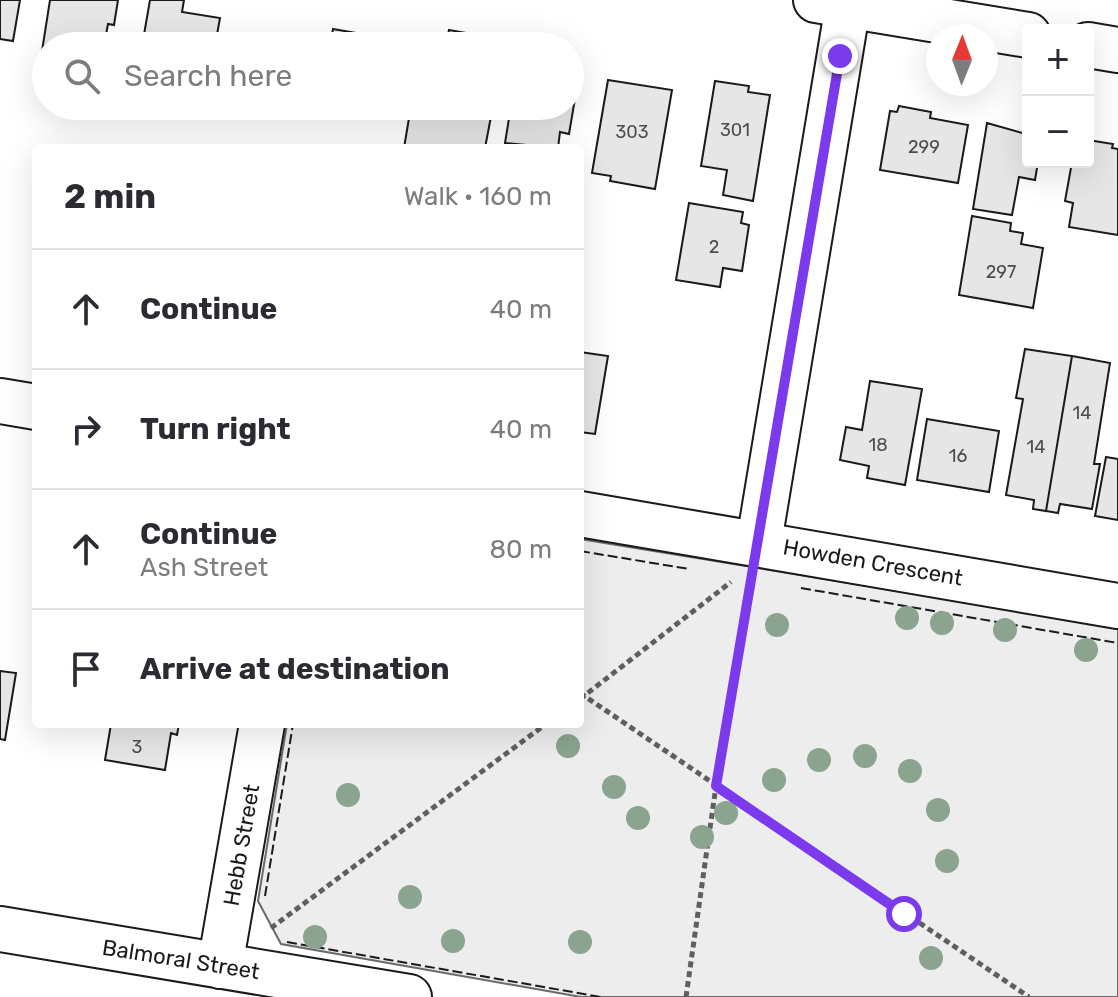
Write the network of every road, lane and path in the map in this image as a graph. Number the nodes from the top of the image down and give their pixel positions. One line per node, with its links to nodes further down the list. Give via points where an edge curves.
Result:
1 (832, 3): 2 (main road); 8 (main road)
2 (1022, 34)
3 (1094, 46): 4 (main road)
4 (1118, 50)
5 (0, 401): 6 (main road)
6 (32, 406)
7 (584, 515): 8 (main road, Howden Crescent)
8 (759, 542): 9 (main road, Howden Crescent); 10 (path, via 725,590); 14 (path)
9 (1118, 606)
10 (584, 694)
11 (584, 698): 14 (path)
12 (261, 728): 17 (main road, Hebb Street)
13 (541, 728): 15 (path)
14 (716, 786): 19 (path); 20 (path)
15 (271, 928)
16 (0, 929): 17 (main road, Balmoral Street)
17 (220, 966): 18 (main road, Balmoral Street)
18 (409, 997)
19 (686, 997)
20 (1029, 997)

